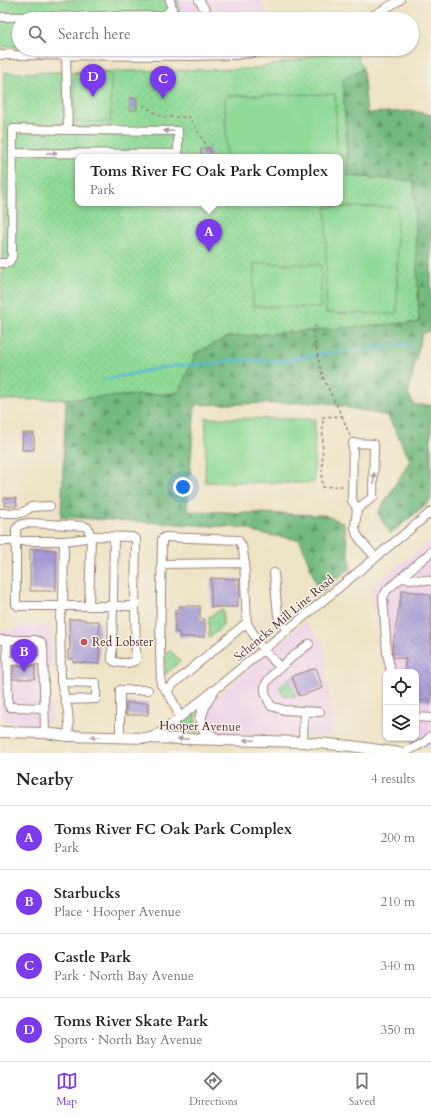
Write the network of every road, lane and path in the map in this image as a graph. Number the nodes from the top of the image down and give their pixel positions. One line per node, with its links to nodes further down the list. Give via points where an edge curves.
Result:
1 (170, 0): 4 (street, via 172,8)
2 (200, 0): 5 (street)
3 (400, 0): 6 (street)
4 (168, 12)
5 (207, 12)
6 (379, 12)
7 (0, 17): 8 (street)
8 (12, 17)
9 (0, 55): 10 (street)
10 (12, 55)
11 (66, 56): 13 (street)
12 (143, 105): 14 (path, via 161,117 189,117)
13 (68, 130): 15 (street, via 13,128); 15 (street, one-way to 13, via 178,154 178,131)
14 (208, 148)
15 (13, 153): 16 (street, via 12,257 8,263)
16 (0, 263)
17 (316, 325): 18 (path, via 313,331 320,366)
18 (342, 416): 19 (path); 20 (path, via 323,417 322,487)
19 (353, 443): 20 (street); 22 (street, one-way to 19, via 373,497 374,444)
20 (352, 486): 22 (street, via 352,500)
21 (50, 506): 24 (street, via 33,506 20,513)
22 (357, 509): 31 (street, via 357,534)
23 (431, 512): 31 (street, Schencks Mill Line Road)
24 (0, 513)
25 (114, 536): 26 (street); 39 (street); 40 (street, via 136,539)
26 (91, 537): 28 (street, via 88,528 84,526 23,523 16,529); 29 (street); 38 (street)
27 (0, 541): 28 (street)
28 (15, 541): 29 (street); 37 (street, via 16,604)
29 (64, 541): 37 (street)
30 (431, 552): 35 (street)
31 (376, 558): 42 (street, Schencks Mill Line Road)
32 (244, 563): 33 (street); 33 (street, via 243,548 238,540 165,538 162,539); 41 (street)
33 (161, 564): 52 (street, via 161,685)
34 (274, 573): 42 (street, via 278,616)
35 (402, 578): 36 (street); 49 (street, via 387,590 384,597)
36 (431, 581)
37 (63, 606): 38 (street); 50 (street, via 60,617)
38 (89, 606): 39 (street)
39 (113, 606): 40 (street); 40 (street, via 112,660 133,662 136,660)
40 (135, 606)
41 (247, 623): 45 (street); 52 (street, via 169,688)
42 (287, 631): 45 (street, Schencks Mill Line Road)
43 (4, 640): 46 (street); 47 (street, via 41,642)
44 (309, 644): 48 (street)
45 (263, 650): 48 (street); 53 (street, Schencks Mill Line Road)
46 (7, 660): 47 (street); 55 (street, via 7,700 10,707)
47 (43, 660): 55 (street)
48 (280, 667): 56 (street, via 268,679 265,687 271,706)
49 (390, 669)
50 (61, 682): 54 (street); 54 (street, via 96,683 96,699)
51 (148, 690): 65 (street, via 120,690)
52 (168, 692): 59 (street)
53 (212, 692): 59 (street, Schencks Mill Line Road); 67 (main road, via 200,718 205,731)
54 (65, 700): 63 (street)
55 (44, 708): 62 (street)
56 (304, 712): 57 (street); 68 (street)
57 (320, 712)
58 (419, 717): 60 (street)
59 (179, 718): 66 (street, Schencks Mill Line Road)
60 (431, 718)
61 (0, 732): 62 (main road, Hooper Avenue)
62 (45, 733): 63 (main road, Hooper Avenue)
63 (68, 736): 65 (main road, Hooper Avenue, one-way to 63)
64 (431, 736): 70 (street)
65 (120, 738): 66 (main road, Hooper Avenue)
66 (149, 738): 67 (main road, Hooper Avenue, one-way to 66)
67 (217, 739): 68 (main road, Hooper Avenue, one-way to 67)
68 (303, 742): 69 (main road, Hooper Avenue)
69 (400, 753)
70 (404, 753)

